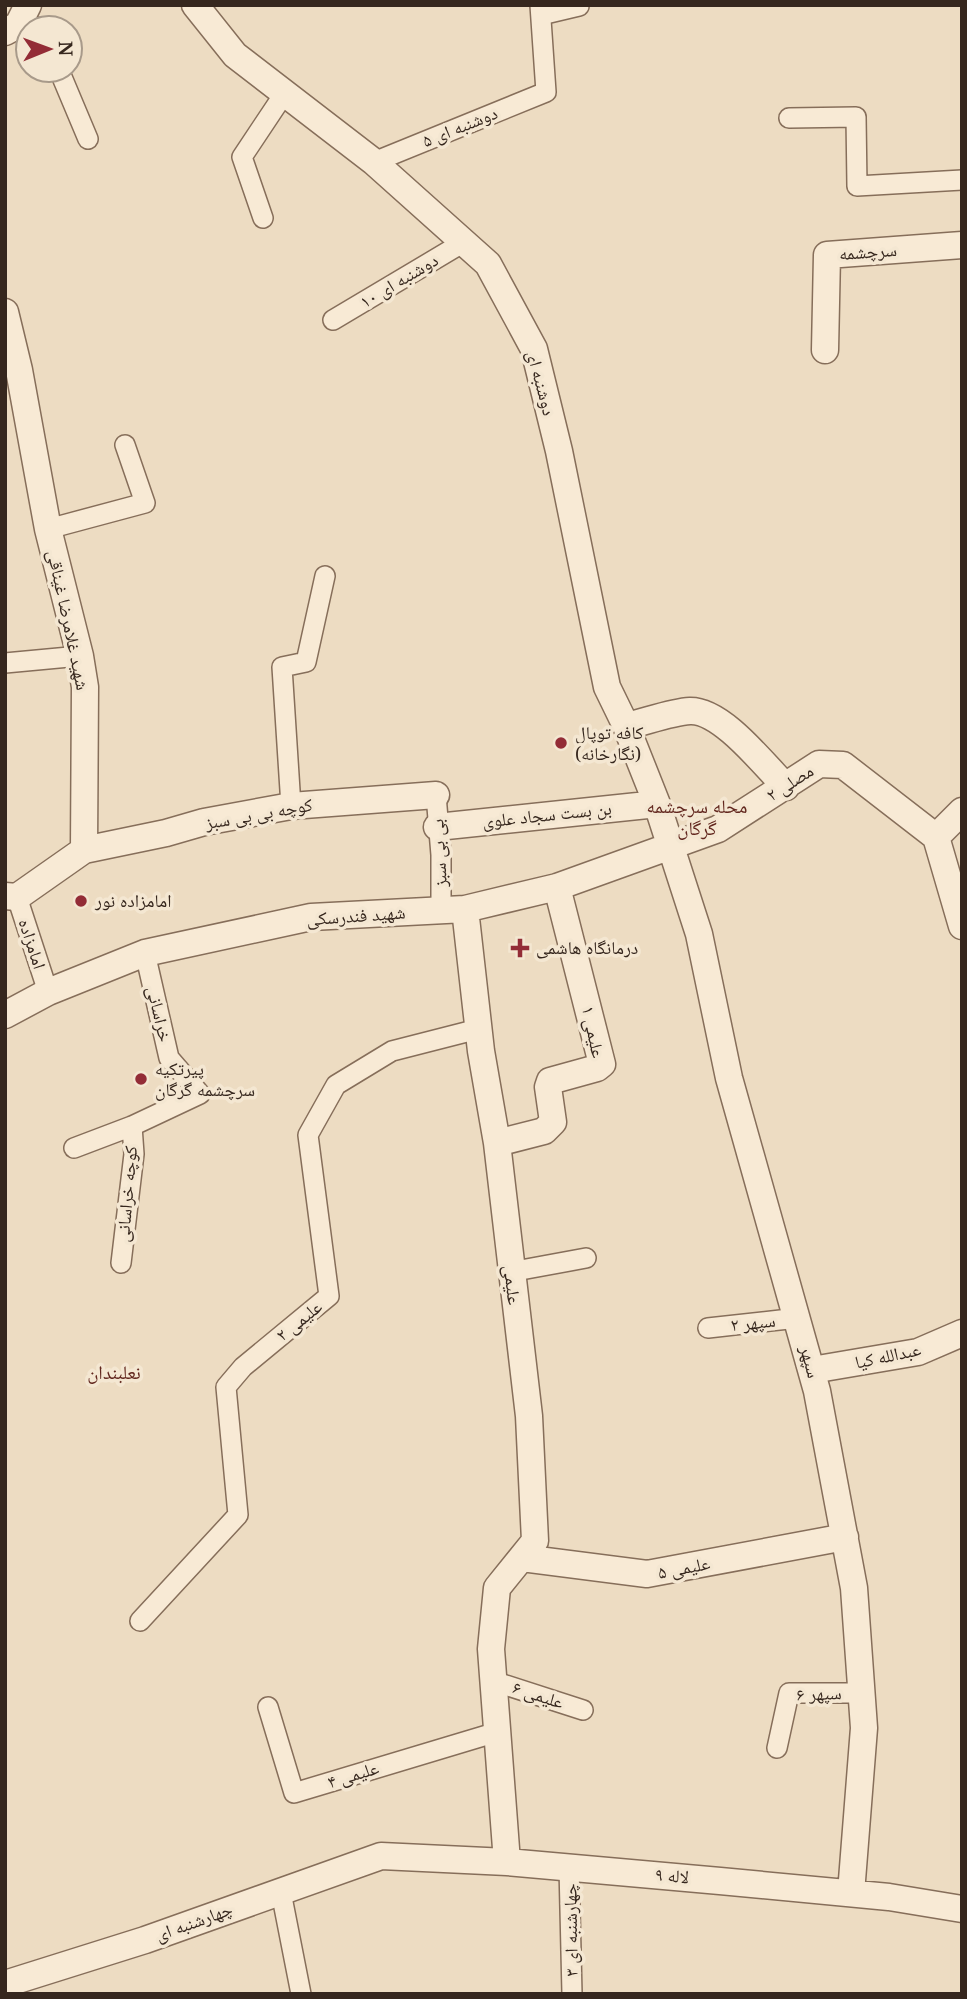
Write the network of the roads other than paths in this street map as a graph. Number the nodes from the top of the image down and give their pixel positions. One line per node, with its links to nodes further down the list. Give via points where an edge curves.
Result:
1 (195, 5): 5 (street, دوشنبه ای, via 235,55)
2 (579, 6): 3 (street)
3 (541, 10): 8 (street, ۵ دوشنبه ای, via 546,92)
4 (66, 84): 7 (street)
5 (284, 94): 8 (street, دوشنبه ای); 10 (street, via 242,157)
6 (789, 118): 9 (street, via 856,117 857,186)
7 (88, 139)
8 (373, 162): 11 (street, دوشنبه ای)
9 (962, 180)
10 (263, 218)
11 (464, 242): 14 (street, ۱۰ دوشنبه ای); 22 (street, دوشنبه ای, via 488,264 534,349 607,687)
12 (962, 245): 15 (street, سرچشمه, via 827,255)
13 (5, 312): 16 (street, شهید غلامرضا غیناقی)
14 (333, 320)
15 (825, 350)
16 (12, 372): 18 (street, شهید غلامرضا غیناقی)
17 (125, 445): 18 (street, via 145,503)
18 (48, 529): 20 (street, شهید غلامرضا غیناقی)
19 (325, 576): 26 (street, via 306,662 282,667)
20 (80, 656): 21 (street); 31 (street, شهید غلامرضا غیناقی, via 85,687)
21 (5, 663)
22 (626, 726): 23 (street, via 690,711 709,715); 25 (street, دوشنبه ای)
23 (786, 787): 29 (street, ۲ مصلی, via 820,764 843,765); 30 (street, ۲ مصلی, via 718,829)
24 (436, 795): 26 (street, کوچه بی بی سبز); 28 (street, بی بی سبز)
25 (657, 804): 28 (street, بن بست سجاد علوی); 30 (street, دوشنبه ای)
26 (291, 806): 31 (street, کوچه بی بی سبز)
27 (962, 811): 29 (street)
28 (437, 827): 34 (street, بی بی سبز)
29 (936, 837): 35 (street)
30 (671, 845): 32 (street, شهید فندرسکی); 46 (street, سپهر, via 699,934 729,1078)
31 (84, 850): 33 (street)
32 (557, 887): 34 (street, شهید فندرسکی); 41 (street, ۱ علیمی, via 602,1064 550,1081 553,1122 544,1131)
33 (11, 896): 37 (street, امامزاده)
34 (453, 910): 36 (street, شهید فندرسکی, via 311,917); 39 (street, علیمی)
35 (960, 916)
36 (145, 954): 37 (street, شهید فندرسکی); 40 (street, خراسانی, via 169,1058 200,1094)
37 (48, 992): 38 (street, شهید فندرسکی)
38 (5, 1015)
39 (478, 1029): 41 (street, علیمی); 52 (street, ۲ علیمی, via 391,1051 336,1085 330,1095 308,1135 329,1296 243,1367 226,1387 238,1515)
40 (131, 1126): 42 (street, خراسانی); 44 (street, کوچه خراسانی, via 134,1154)
41 (497, 1143): 45 (street, علیمی)
42 (74, 1148)
43 (586, 1258): 45 (street)
44 (121, 1263)
45 (510, 1272): 51 (street, علیمی, via 529,1416 535,1541)
46 (798, 1318): 47 (street, ۲ سپهر); 49 (street, سپهر)
47 (708, 1328)
48 (962, 1333): 49 (street, عبدالله کیا, via 918,1352)
49 (812, 1370): 50 (street, سپهر)
50 (845, 1537): 51 (street, ۵ علیمی, via 648,1574); 54 (street, سپهر, via 854,1588)
51 (522, 1558): 53 (street, علیمی, via 497,1588)
52 (140, 1621)
53 (493, 1681): 56 (street, ۶ علیمی); 57 (street)
54 (861, 1693): 58 (street, ۶ سپهر, via 789,1693); 63 (street, سپهر, via 864,1728)
55 (268, 1707): 57 (street, ۴ علیمی, via 294,1793)
56 (583, 1710)
57 (497, 1732): 60 (street)
58 (777, 1748)
59 (381, 1856): 60 (street, ۹ لاله); 62 (street, چهارشنبه ای)
60 (507, 1862): 61 (street, ۹ لاله)
61 (569, 1867): 63 (street, ۹ لاله); 67 (street, ۳ چهارشنبه ای)
62 (281, 1892): 65 (street, چهارشنبه ای); 66 (street)
63 (851, 1893): 64 (street, ۹ لاله)
64 (962, 1909)
65 (5, 1984)
66 (301, 1994)
67 (572, 1994)

